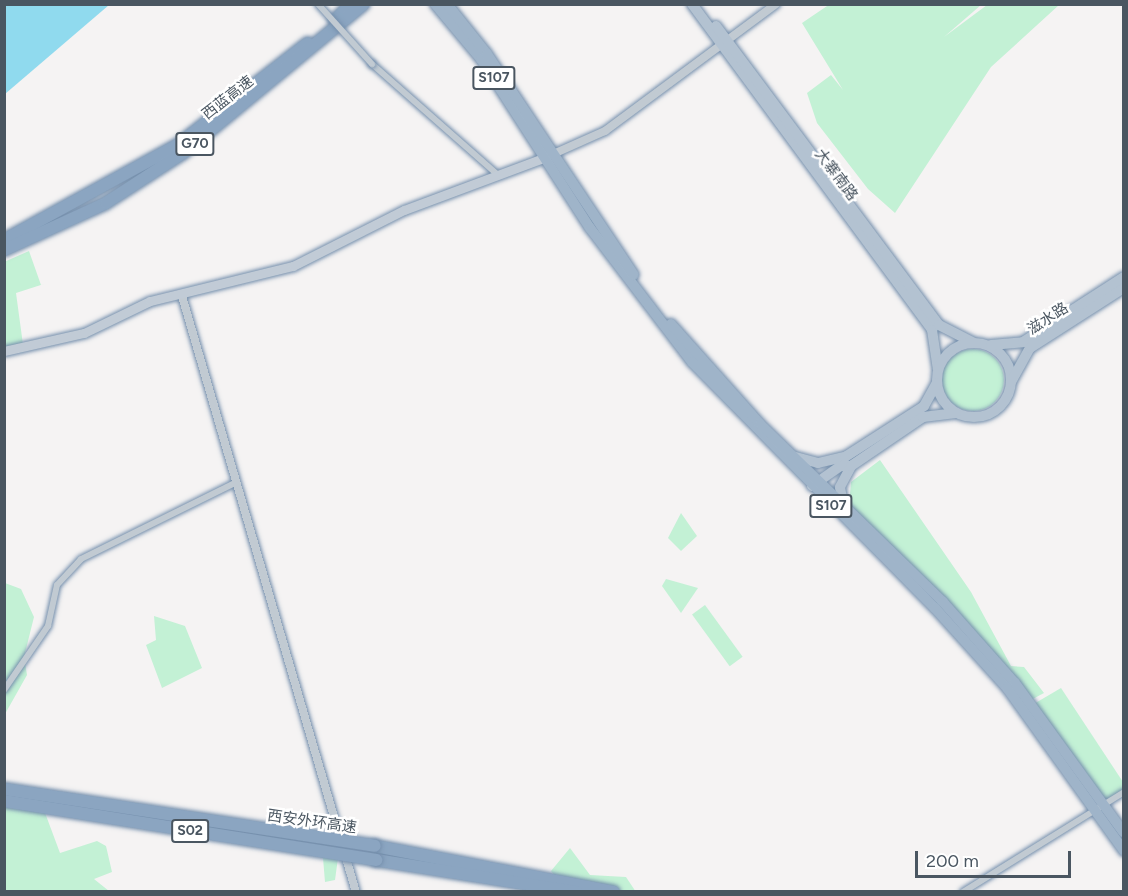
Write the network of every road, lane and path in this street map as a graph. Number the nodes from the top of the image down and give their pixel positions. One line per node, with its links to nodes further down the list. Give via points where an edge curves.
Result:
1 (318, 4): 13 (street, bridge, via 372,64)
2 (351, 4): 14 (highway, 西蓝高速 / G70, via 176,146)
3 (364, 4): 11 (highway, 西蓝高速 / G70)
4 (374, 4): 11 (highway)
5 (435, 4): 12 (highway, S107, via 482,59)
6 (447, 4): 12 (highway, S107, via 487,54)
7 (692, 4): 10 (main road, 大寨南路)
8 (700, 4): 10 (main road, 大寨南路)
9 (776, 4): 10 (street)
10 (724, 43): 12 (street, via 605,130); 19 (main road, 大寨南路, via 939,325); 22 (main road, 大寨南路, via 932,330 939,349)
11 (294, 65): 15 (highway, 西蓝高速 / G70, via 183,153 106,203)
12 (547, 157): 13 (main road); 26 (highway, S107, via 674,328); 29 (highway, S107, via 692,362)
13 (498, 176): 18 (main road, via 404,210 294,266)
14 (4, 240)
15 (4, 250)
16 (1124, 277): 20 (main road, 滋水路, via 1023,342)
17 (1124, 288): 24 (main road, 滋水路, via 1030,348)
18 (182, 296): 21 (main road, via 150,301 84,333); 28 (street)
19 (974, 343): 20 (main road); 22 (main road, via 952,350)
20 (986, 345): 24 (main road, via 1004,359)
21 (4, 351)
22 (938, 370): 23 (main road)
23 (937, 382): 25 (main road); 27 (main road, via 924,406)
24 (1008, 391): 25 (main road, via 993,411 981,416)
25 (957, 413): 27 (main road, via 929,414)
26 (792, 456): 27 (main road, via 818,463); 29 (highway, S107)
27 (845, 463): 29 (main road); 30 (main road, via 840,487)
28 (235, 483): 31 (street, via 81,559 57,585 48,626); 38 (street)
29 (815, 484): 30 (highway, S107); 35 (highway, S107, via 1007,688)
30 (844, 508): 35 (highway, S107, via 943,602 1015,683)
31 (4, 690)
32 (4, 789): 40 (highway, 西安外环高速 / S02, bridge, via 375,846)
33 (1124, 792): 35 (street)
34 (4, 801): 39 (highway, 西安外环高速 / S02, bridge)
35 (1100, 808): 36 (highway, S107); 37 (highway, S107); 41 (street)
36 (1124, 833)
37 (1124, 851)
38 (356, 891)
39 (576, 891)
40 (614, 891)
41 (963, 891)

